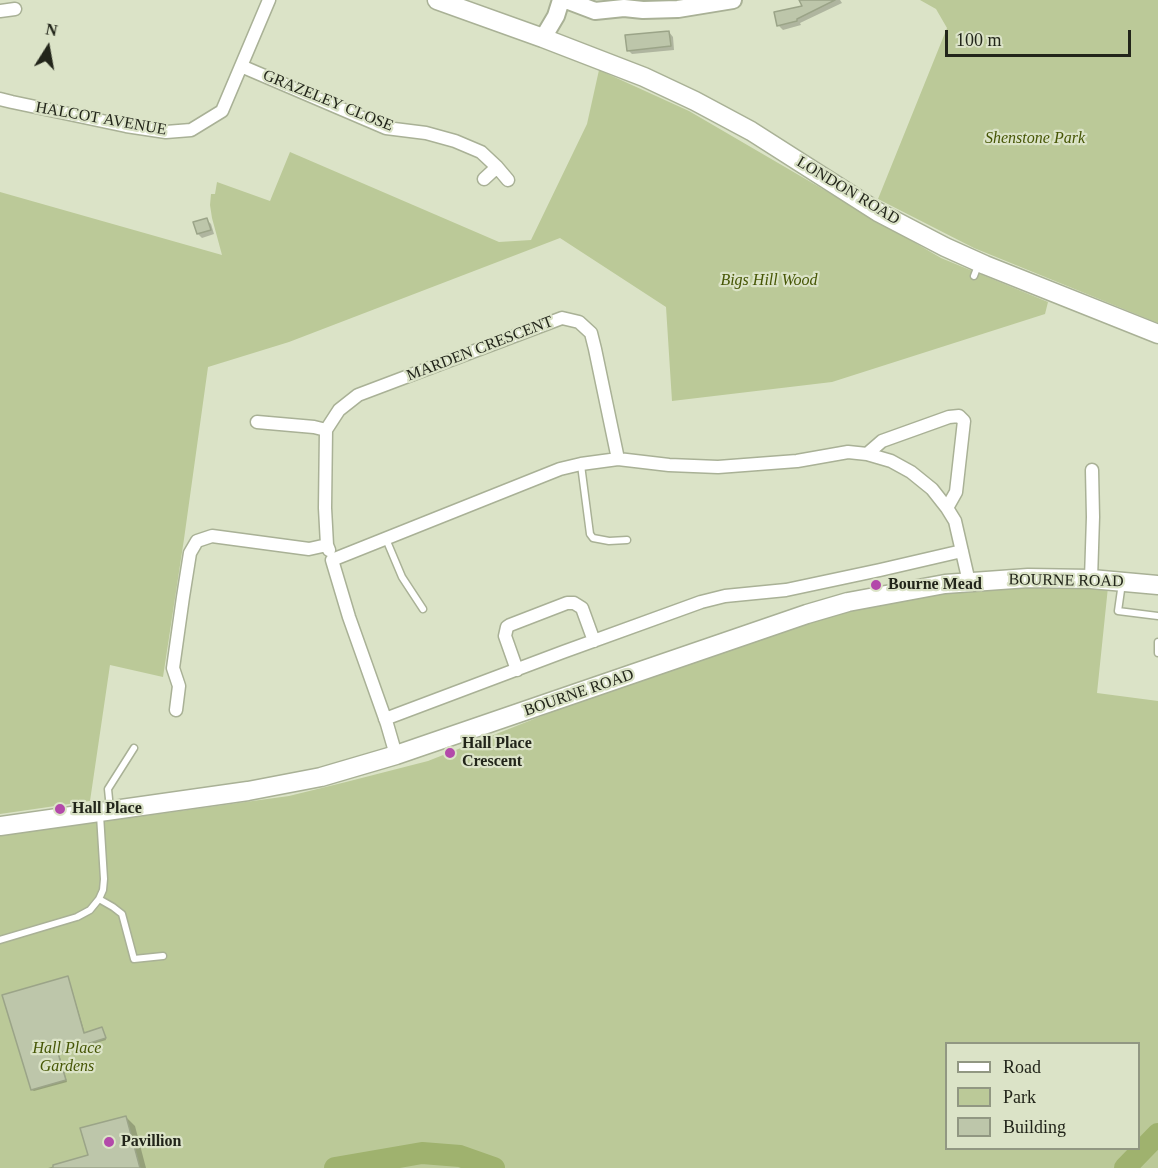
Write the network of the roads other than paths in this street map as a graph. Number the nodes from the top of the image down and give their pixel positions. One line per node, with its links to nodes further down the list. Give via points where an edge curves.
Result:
1 (269, 0): 11 (street, HALCOT AVENUE)
2 (437, 0): 10 (main road, LONDON ROAD)
3 (561, 0): 10 (street)
4 (566, 0): 7 (street, via 595,10)
5 (586, 0): 7 (street)
6 (733, 0): 7 (street, via 678,9)
7 (624, 8)
8 (15, 9): 9 (street)
9 (0, 11)
10 (543, 38): 16 (main road, LONDON ROAD, via 695,101 977,269)
11 (241, 66): 12 (street, HALCOT AVENUE, via 222,111 191,130 166,132 126,126); 13 (street, GRAZELEY CLOSE, via 386,128 455,141 481,152)
12 (0, 99)
13 (497, 167): 14 (street); 15 (street, GRAZELEY CLOSE)
14 (484, 179)
15 (508, 180)
16 (1158, 334)
17 (257, 422): 18 (street)
18 (326, 429): 20 (street, MARDEN CRESCENT, via 339,410 358,395 562,318 579,321 591,333); 26 (street)
19 (867, 454): 20 (street, via 848,452 718,467); 23 (street, via 911,472); 23 (street, via 882,441 959,416 964,421 956,492)
20 (618, 459): 21 (street)
21 (580, 464): 24 (street); 25 (lane, via 590,534 596,540)
22 (1092, 470): 29 (street)
23 (947, 508): 27 (street, via 955,521)
24 (386, 539): 28 (street); 33 (lane, via 402,577)
25 (627, 540)
26 (327, 545): 28 (street); 39 (street, via 309,549 212,536 197,541 190,553 173,668 179,686)
27 (962, 551): 31 (street); 35 (street, via 786,590 725,596)
28 (332, 560): 40 (street)
29 (1091, 579): 30 (main road, BOURNE ROAD); 31 (main road, BOURNE ROAD)
30 (1122, 581): 32 (main road, BOURNE ROAD); 34 (lane, via 1118,611)
31 (969, 582): 42 (main road, BOURNE ROAD, via 848,602 807,614)
32 (1158, 585)
33 (423, 609)
34 (1158, 616)
35 (594, 641): 38 (street); 38 (street, via 582,608 567,603 510,625 505,631)
36 (1158, 642): 37 (lane)
37 (1158, 653)
38 (517, 670): 40 (street)
39 (176, 710)
40 (385, 719): 42 (street)
41 (134, 748): 43 (lane, via 108,789)
42 (396, 755): 43 (main road, BOURNE ROAD, via 285,785)
43 (105, 811): 44 (main road, BOURNE ROAD); 45 (lane, via 104,879)
44 (0, 826)
45 (99, 899): 46 (lane, via 77,917); 47 (lane, via 122,914 134,959)
46 (0, 940)
47 (163, 956)

